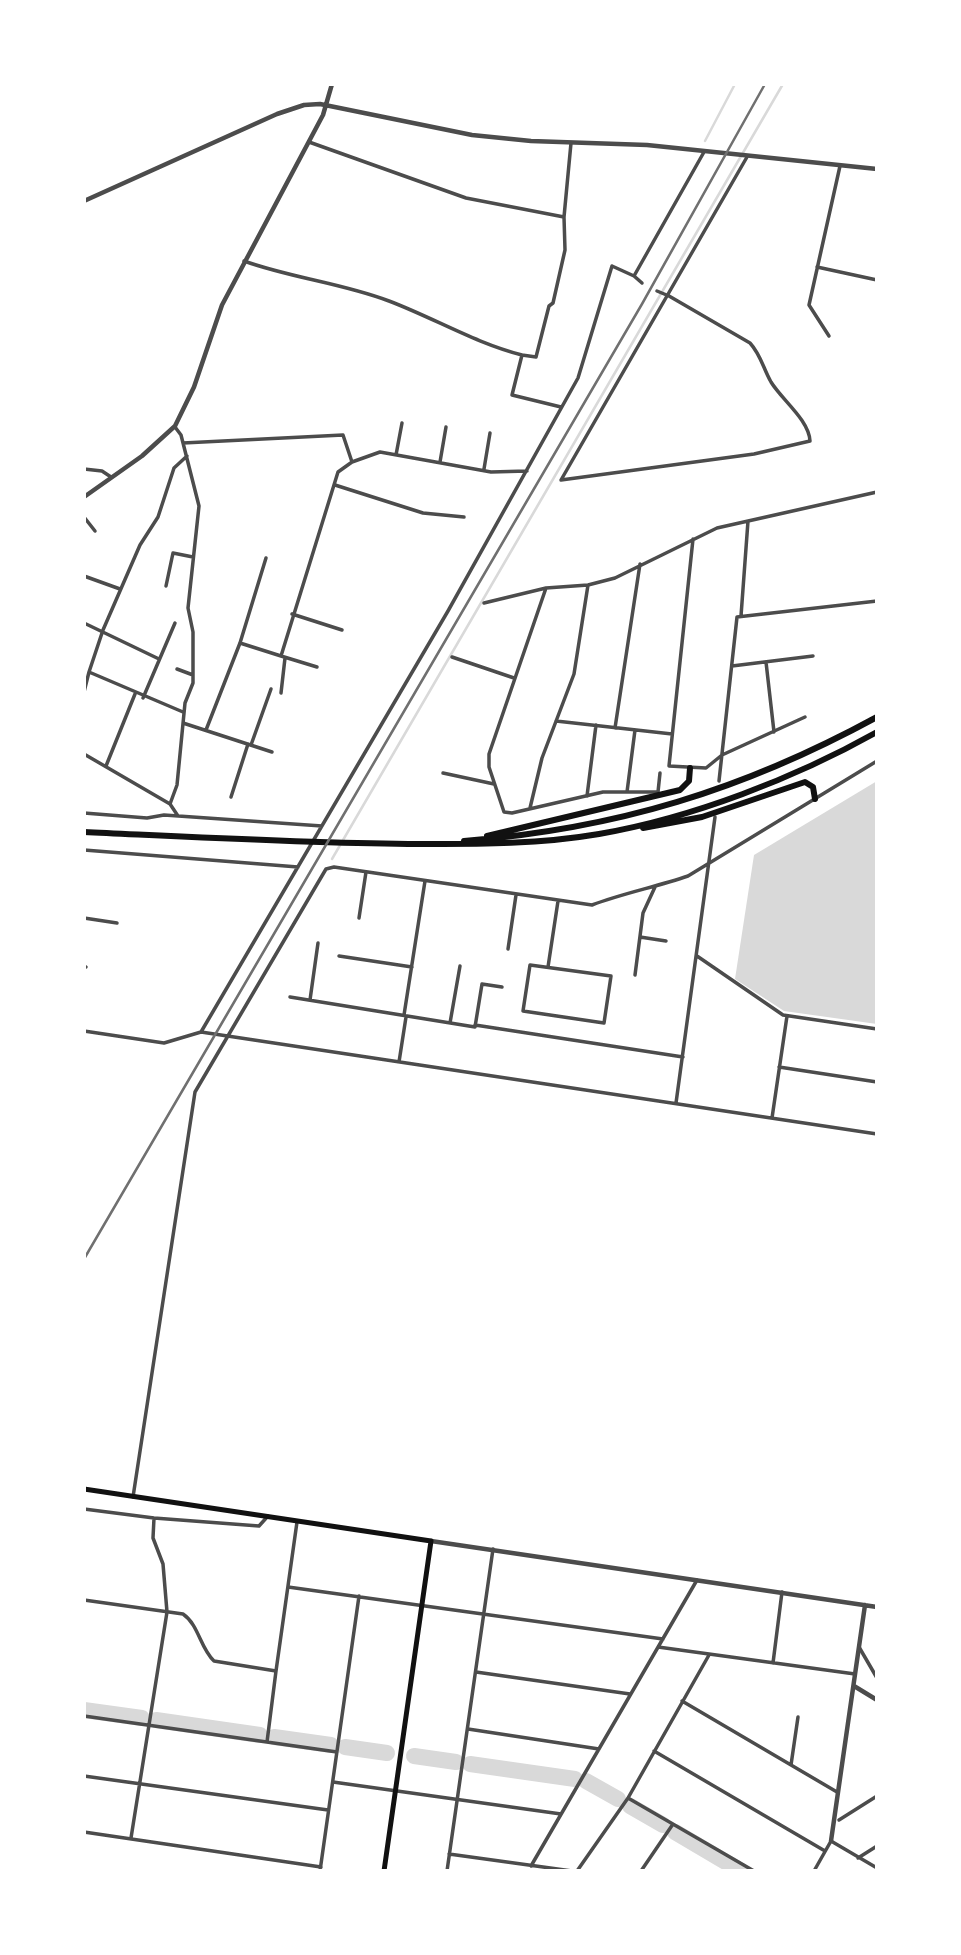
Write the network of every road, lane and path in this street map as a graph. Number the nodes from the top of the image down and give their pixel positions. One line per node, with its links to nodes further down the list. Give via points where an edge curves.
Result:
1 (332, 84): 2 (street)
2 (328, 104): 3 (street); 4 (street, via 472,135); 9 (street, via 304,105 277,114)
3 (309, 142): 10 (street, via 466,198); 11 (street)
4 (571, 143): 5 (street); 10 (street)
5 (704, 152): 6 (street); 13 (street)
6 (746, 157): 7 (street); 17 (street)
7 (840, 166): 8 (street); 12 (street)
8 (877, 169)
9 (84, 201)
10 (564, 217): 19 (street, via 565,250 553,303 536,357)
11 (244, 261): 19 (street, via 389,301 494,348); 22 (street)
12 (817, 267): 14 (street); 18 (street, via 809,305)
13 (634, 276): 15 (street); 20 (street, via 612,266 578,378)
14 (877, 279)
15 (642, 283)
16 (658, 291): 17 (street)
17 (667, 295): 17 (street, via 760,353 776,389 808,430 810,442 561,480)
18 (829, 336)
19 (522, 355): 20 (street, via 512,395)
20 (562, 407): 32 (street)
21 (402, 423): 26 (street)
22 (175, 426): 25 (street); 33 (street)
23 (446, 426): 29 (street)
24 (490, 433): 31 (street)
25 (183, 443): 27 (street); 28 (street, via 343,435)
26 (396, 455): 28 (street, via 380,452); 29 (street)
27 (187, 456): 42 (street, via 199,506); 49 (street, via 174,468 158,517)
28 (352, 462): 34 (street, via 338,472)
29 (440, 463): 31 (street)
30 (84, 469): 33 (street)
31 (484, 470): 32 (street)
32 (527, 471): 107 (street)
33 (111, 477): 36 (street)
34 (335, 485): 38 (street, via 423,513); 52 (street)
35 (877, 492): 39 (street)
36 (84, 497)
37 (84, 517): 40 (street)
38 (464, 517)
39 (748, 521): 41 (street); 53 (street)
40 (95, 531)
41 (693, 539): 44 (street); 86 (street)
42 (194, 557): 47 (street, via 173,553); 68 (street, via 188,608)
43 (266, 558): 58 (street)
44 (640, 564): 46 (street, via 615,578); 81 (street)
45 (84, 576): 49 (street)
46 (588, 585): 48 (street); 78 (street, via 574,674)
47 (166, 586)
48 (546, 588): 51 (street); 69 (street)
49 (120, 589): 57 (street)
50 (877, 601): 53 (street)
51 (484, 603)
52 (292, 614): 56 (street); 60 (street)
53 (741, 616): 64 (street, via 737,617)
54 (84, 622): 57 (street)
55 (175, 623): 62 (street)
56 (341, 629)
57 (103, 630): 62 (street); 67 (street)
58 (240, 643): 60 (street); 82 (street)
59 (813, 656): 63 (street)
60 (283, 657): 65 (street); 72 (street)
61 (452, 657): 69 (street)
62 (159, 659): 74 (street)
63 (766, 662): 64 (street); 84 (street)
64 (732, 666): 90 (street)
65 (317, 667)
66 (177, 669): 68 (street)
67 (89, 672): 70 (street); 73 (street)
68 (193, 675): 75 (street)
69 (514, 678): 97 (street, via 489,754)
70 (85, 688)
71 (271, 689): 87 (street)
72 (281, 693)
73 (135, 694): 74 (street); 92 (street)
74 (143, 698): 75 (street)
75 (183, 712): 79 (street)
76 (805, 717): 84 (street)
77 (877, 717): 110 (highway, via 809,754 669,806 537,835)
78 (556, 721): 80 (street); 103 (street)
79 (183, 723): 82 (street); 102 (street, via 177,785)
80 (596, 725): 81 (street); 99 (street)
81 (615, 728): 83 (street)
82 (206, 730): 87 (street)
83 (635, 730): 86 (street); 98 (street)
84 (774, 732): 90 (street)
85 (877, 732): 108 (highway, via 814,765 755,788 666,819)
86 (672, 734): 93 (street, via 669,766)
87 (249, 745): 88 (street); 100 (street)
88 (272, 752)
89 (84, 754): 92 (street)
90 (722, 755): 93 (street, via 706,768); 96 (street)
91 (877, 761): 101 (street)
92 (106, 766): 102 (street)
93 (690, 768): 110 (highway, via 689,780 680,790)
94 (443, 773): 97 (street)
95 (660, 774): 98 (street, via 658,792)
96 (719, 781)
97 (494, 784): 103 (street, via 504,812)
98 (627, 792): 99 (street)
99 (587, 796): 103 (street)
100 (231, 797)
101 (815, 799): 108 (highway, via 813,787 805,782 702,817); 113 (street)
102 (170, 804): 105 (street)
103 (530, 808)
104 (84, 813): 105 (street)
105 (178, 816): 107 (street)
106 (715, 817): 113 (street)
107 (323, 826): 114 (street)
108 (615, 830): 111 (highway, via 538,842)
109 (84, 832): 111 (highway)
110 (468, 840): 111 (highway)
111 (424, 844)
112 (84, 850): 114 (street)
113 (709, 863): 117 (street); 128 (street)
114 (298, 867): 142 (street)
115 (366, 872): 116 (street); 121 (street); 143 (street, via 326,869)
116 (425, 881): 118 (street); 130 (street)
117 (655, 887): 119 (street, via 592,905); 123 (street, via 643,913)
118 (516, 895): 119 (street); 126 (street)
119 (558, 901): 131 (street)
120 (84, 918): 122 (street)
121 (359, 918)
122 (117, 923)
123 (639, 937): 124 (street); 132 (street)
124 (666, 941)
125 (318, 943): 135 (street)
126 (508, 949)
127 (339, 956): 130 (street)
128 (697, 956): 137 (street); 144 (street)
129 (460, 966): 138 (street)
130 (412, 967): 136 (street)
131 (548, 967): 131 (street, via 611,976 604,1023 523,1011 530,965)
132 (635, 975)
133 (502, 987): 139 (street, via 482,984)
134 (290, 997): 135 (street)
135 (310, 1000): 136 (street)
136 (405, 1016): 138 (street); 145 (street)
137 (787, 1016): 140 (street); 146 (street)
138 (450, 1023): 139 (street)
139 (475, 1025): 144 (street)
140 (877, 1029)
141 (84, 1031): 142 (street, via 164,1043)
142 (201, 1032): 143 (street)
143 (226, 1036): 145 (street); 152 (street, via 195,1092)
144 (683, 1057): 148 (street)
145 (399, 1062): 148 (street)
146 (779, 1067): 147 (street); 149 (street)
147 (877, 1082)
148 (676, 1103): 149 (street)
149 (772, 1118): 150 (street)
150 (877, 1134)
151 (84, 1489): 152 (main road)
152 (133, 1497): 154 (main road)
153 (84, 1509): 155 (street)
154 (268, 1516): 155 (street, via 259,1526); 156 (main road)
155 (155, 1518): 167 (street, via 153,1538 163,1564)
156 (297, 1520): 157 (main road); 160 (street)
157 (431, 1541): 158 (street); 164 (main road)
158 (493, 1549): 159 (street); 168 (street)
159 (698, 1580): 161 (street); 169 (street)
160 (288, 1587): 162 (street); 174 (street)
161 (782, 1592): 165 (street); 173 (street)
162 (359, 1596): 164 (street); 189 (street)
163 (84, 1600): 167 (street)
164 (423, 1604): 168 (street); 194 (main road)
165 (865, 1605): 166 (street); 171 (street)
166 (877, 1607)
167 (167, 1612): 174 (street, via 189,1618 214,1661); 184 (street)
168 (485, 1614): 169 (street); 175 (street)
169 (663, 1639): 170 (street)
170 (658, 1647): 172 (street); 179 (street)
171 (859, 1647): 176 (street); 177 (street)
172 (709, 1655): 173 (street); 181 (street)
173 (773, 1663): 176 (street)
174 (276, 1671): 186 (street)
175 (476, 1672): 179 (street); 185 (street)
176 (855, 1674): 178 (street)
177 (877, 1678)
178 (854, 1686): 180 (street); 195 (street)
179 (631, 1694): 187 (street)
180 (877, 1700)
181 (682, 1701): 188 (street); 190 (street)
182 (84, 1716): 184 (street)
183 (798, 1717): 190 (street)
184 (148, 1725): 186 (street); 193 (street)
185 (468, 1729): 187 (street); 198 (street)
186 (267, 1742): 189 (street)
187 (599, 1749): 200 (street)
188 (654, 1751): 197 (street); 207 (street)
189 (337, 1752): 192 (street)
190 (791, 1765): 195 (street)
191 (84, 1776): 193 (street)
192 (333, 1782): 194 (street); 199 (street)
193 (140, 1784): 199 (street); 204 (street)
194 (394, 1791): 198 (street); 213 (main road)
195 (838, 1792): 205 (street)
196 (877, 1796): 201 (street)
197 (628, 1798): 202 (street); 216 (street)
198 (458, 1799): 200 (street); 208 (street)
199 (328, 1810): 212 (street)
200 (561, 1814): 210 (street)
201 (839, 1820)
202 (673, 1824): 217 (street); 218 (street)
203 (84, 1832): 204 (street)
204 (131, 1838): 212 (street)
205 (831, 1841): 207 (street); 209 (street)
206 (877, 1846): 209 (street)
207 (825, 1851): 219 (street)
208 (449, 1854): 210 (street); 214 (street)
209 (858, 1858): 211 (street)
210 (531, 1866): 215 (street)
211 (877, 1868)
212 (320, 1869)
213 (384, 1871)
214 (447, 1871)
215 (572, 1871)
216 (577, 1871)
217 (641, 1871)
218 (754, 1871)
219 (814, 1871)

